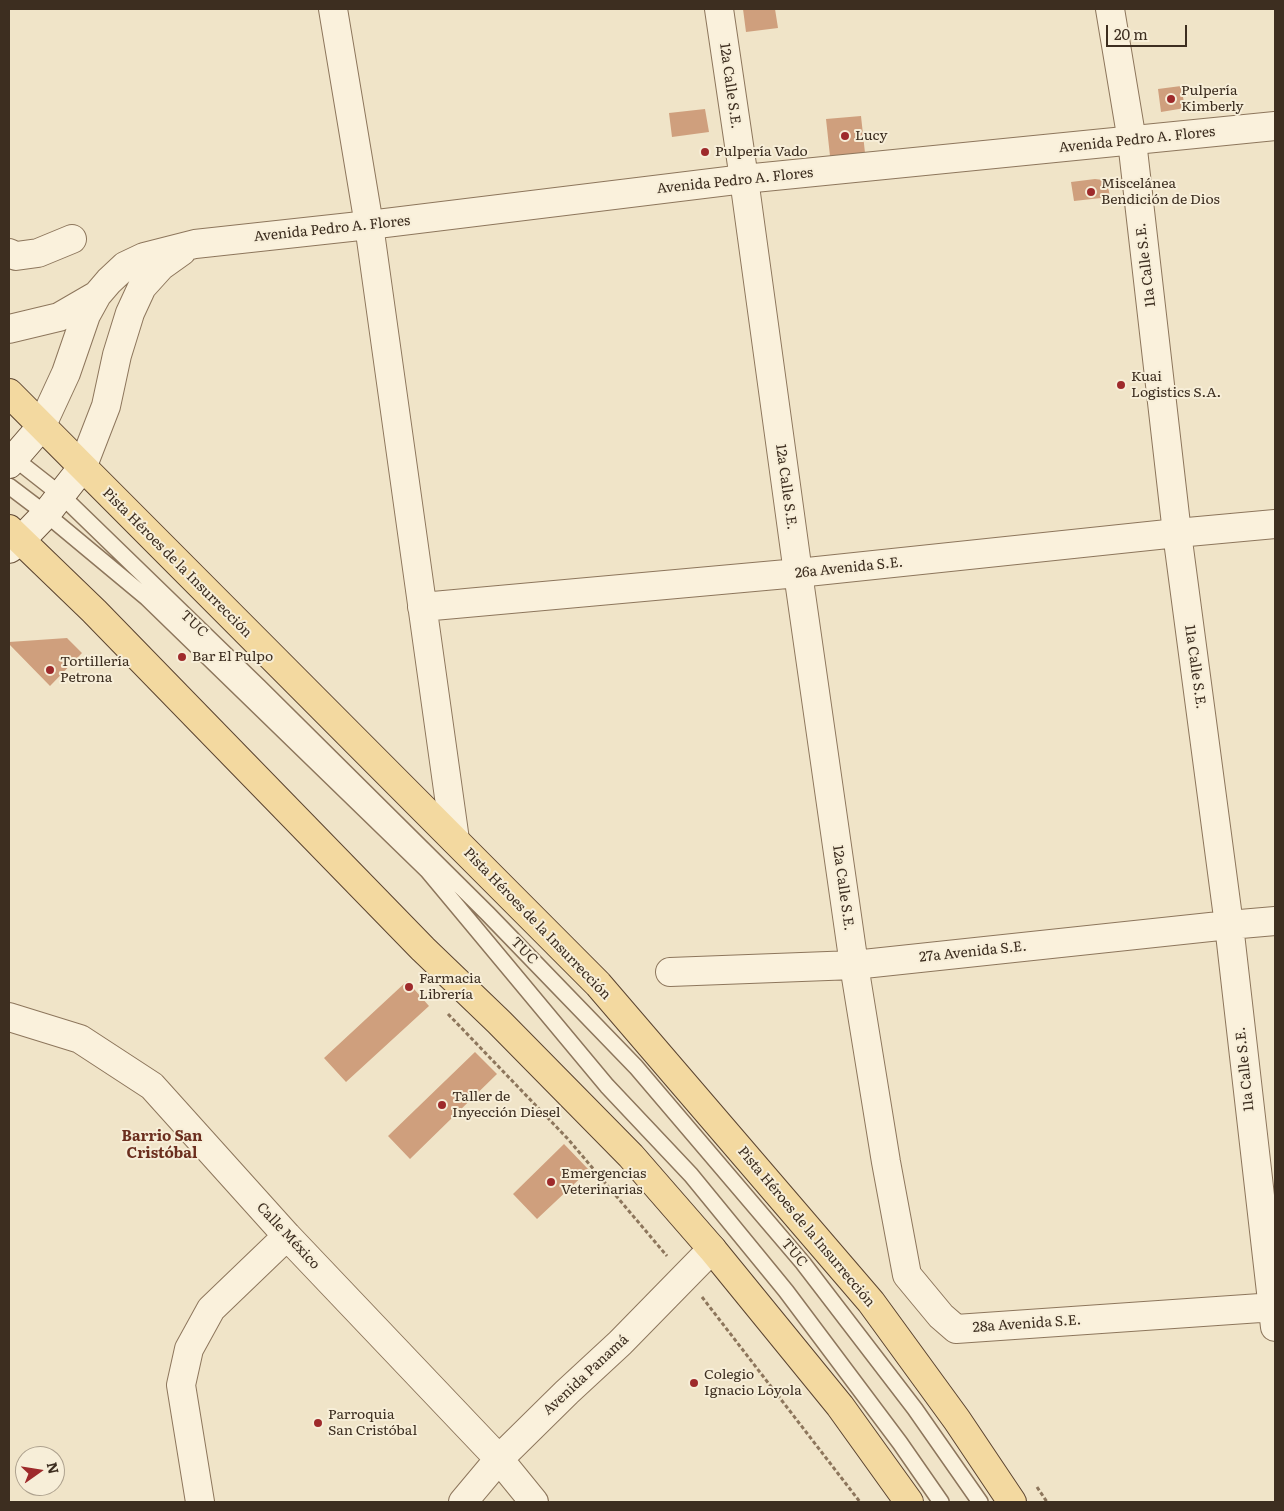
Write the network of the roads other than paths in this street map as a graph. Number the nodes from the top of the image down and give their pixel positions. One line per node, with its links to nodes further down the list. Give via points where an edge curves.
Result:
1 (333, 9): 7 (street)
2 (719, 9): 6 (street, 12a Calle S.E.)
3 (1110, 9): 5 (street, 11a Calle S.E.)
4 (1275, 126): 5 (street, Avenida Pedro A. Flores)
5 (1132, 141): 6 (street, Avenida Pedro A. Flores); 20 (street, 11a Calle S.E.)
6 (744, 179): 7 (street, Avenida Pedro A. Flores); 22 (street, 12a Calle S.E.)
7 (368, 225): 9 (street, Avenida Pedro A. Flores); 23 (street)
8 (72, 239): 10 (street, via 38,253 16,256)
9 (194, 244): 11 (street, Avenida Pedro A. Flores, via 144,257 125,266); 16 (street, via 160,266 142,287 117,355 106,406)
10 (9, 253)
11 (97, 295): 12 (street, via 59,317); 14 (street)
12 (9, 328)
13 (9, 393): 14 (main road, Pista Héroes de la Insurrección)
14 (41, 428): 15 (street); 16 (main road, Pista Héroes de la Insurrección)
15 (10, 459): 18 (lane, TUC)
16 (82, 468): 18 (street); 24 (main road, Pista Héroes de la Insurrección)
17 (9, 486): 18 (lane, TUC)
18 (54, 505): 21 (street); 38 (lane, TUC, via 427,870 607,1086 691,1175 786,1291); 39 (lane, TUC, via 482,907 636,1067 803,1263 915,1409)
19 (1275, 524): 20 (street, 26a Avenida S.E.)
20 (1177, 533): 22 (street, 26a Avenida S.E.); 26 (street, 11a Calle S.E.)
21 (13, 540): 31 (main road, via 94,611 423,949 631,1156)
22 (798, 573): 23 (street, 26a Avenida S.E.); 27 (street, 12a Calle S.E.)
23 (422, 607): 24 (street)
24 (455, 840): 40 (main road, Pista Héroes de la Insurrección, via 598,984 859,1287 957,1420)
25 (1275, 922): 26 (street, 27a Avenida S.E.)
26 (1229, 925): 27 (street, 27a Avenida S.E.); 32 (street, 11a Calle S.E.)
27 (854, 965): 28 (street, 27a Avenida S.E.); 32 (street, 28a Avenida S.E., via 907,1275 956,1329)
28 (670, 972)
29 (9, 1017): 30 (street, Calle México, via 80,1039 152,1086)
30 (287, 1236): 33 (street, Calle México); 34 (street, via 211,1309 189,1349 181,1385)
31 (712, 1249): 33 (street, Avenida Panamá); 37 (main road, via 840,1406)
32 (1274, 1313)
33 (499, 1459): 35 (street, Avenida Panamá); 36 (street, Calle México)
34 (200, 1502)
35 (463, 1502)
36 (534, 1502)
37 (909, 1502)
38 (941, 1502)
39 (980, 1502)
40 (1012, 1502)

